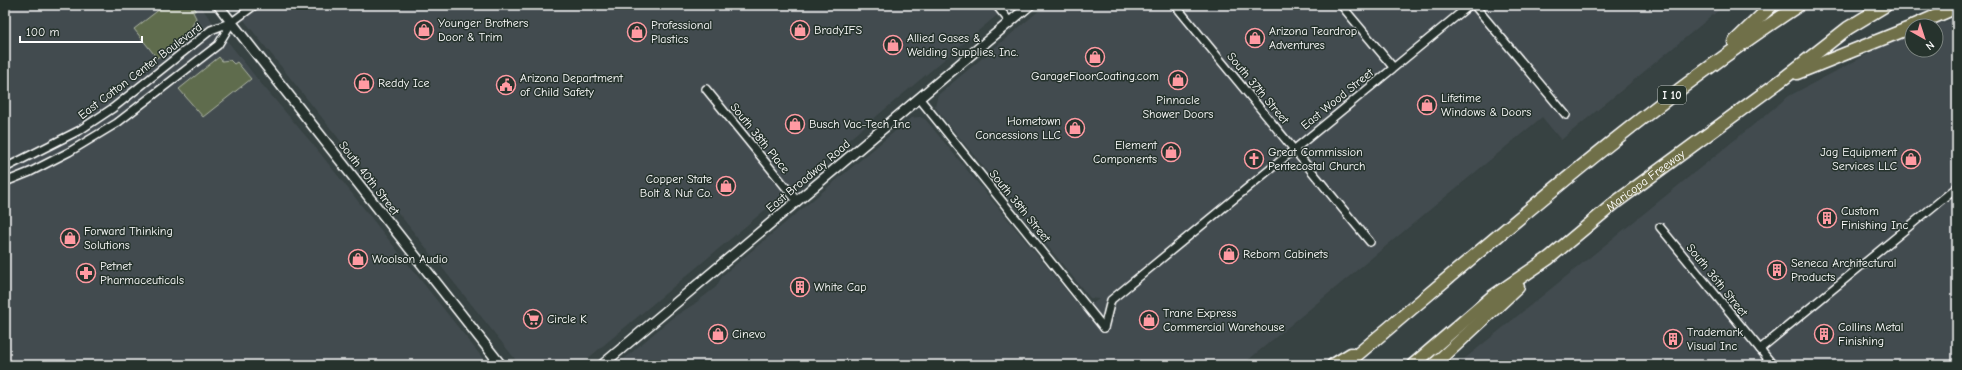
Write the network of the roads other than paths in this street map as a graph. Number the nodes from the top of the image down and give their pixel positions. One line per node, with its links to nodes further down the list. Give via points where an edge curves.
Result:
1 (218, 5): 14 (main road, South 40th Street)
2 (255, 5): 14 (street)
3 (996, 5): 15 (street)
4 (1030, 5): 15 (main road, East Broadway Road)
5 (1174, 5): 23 (street, South 37th Street)
6 (1341, 5): 17 (street)
7 (1470, 5): 17 (street, East Wood Street)
8 (1474, 5): 22 (street)
9 (1772, 5): 18 (highway)
10 (1799, 5): 18 (highway, I 10)
11 (1886, 5): 19 (highway, Maricopa Freeway, via 1848,28)
12 (1957, 7): 13 (highway)
13 (1932, 18)
14 (232, 22): 24 (street, East Cotton Center Boulevard, via 211,30 113,108 80,130); 25 (street, East Cotton Center Boulevard, via 220,42 116,123 69,152); 34 (main road, South 40th Street)
15 (1010, 22): 21 (main road, East Broadway Road)
16 (1904, 30): 19 (highway)
17 (1394, 67): 23 (street, East Wood Street)
18 (1705, 69): 32 (highway, I 10, via 1550,193)
19 (1783, 79): 30 (highway, Maricopa Freeway, via 1616,202)
20 (706, 89): 27 (street, South 38th Place)
21 (919, 98): 27 (main road, East Broadway Road); 31 (street, South 38th Street)
22 (1566, 115)
23 (1294, 149): 29 (street, South 37th Street); 31 (street, East Wood Street, via 1111,300)
24 (5, 168)
25 (5, 182)
26 (1957, 187): 33 (street)
27 (797, 201): 35 (main road, East Broadway Road)
28 (1660, 227): 33 (street, South 36th Street)
29 (1370, 242)
30 (1549, 258): 38 (highway, Maricopa Freeway, via 1492,297); 39 (highway)
31 (1104, 328)
32 (1384, 333): 36 (highway); 37 (highway, I 10)
33 (1760, 349): 40 (street, South 36th Street)
34 (501, 365)
35 (602, 365)
36 (1333, 365)
37 (1345, 365)
38 (1413, 365)
39 (1434, 365)
40 (1773, 365)

